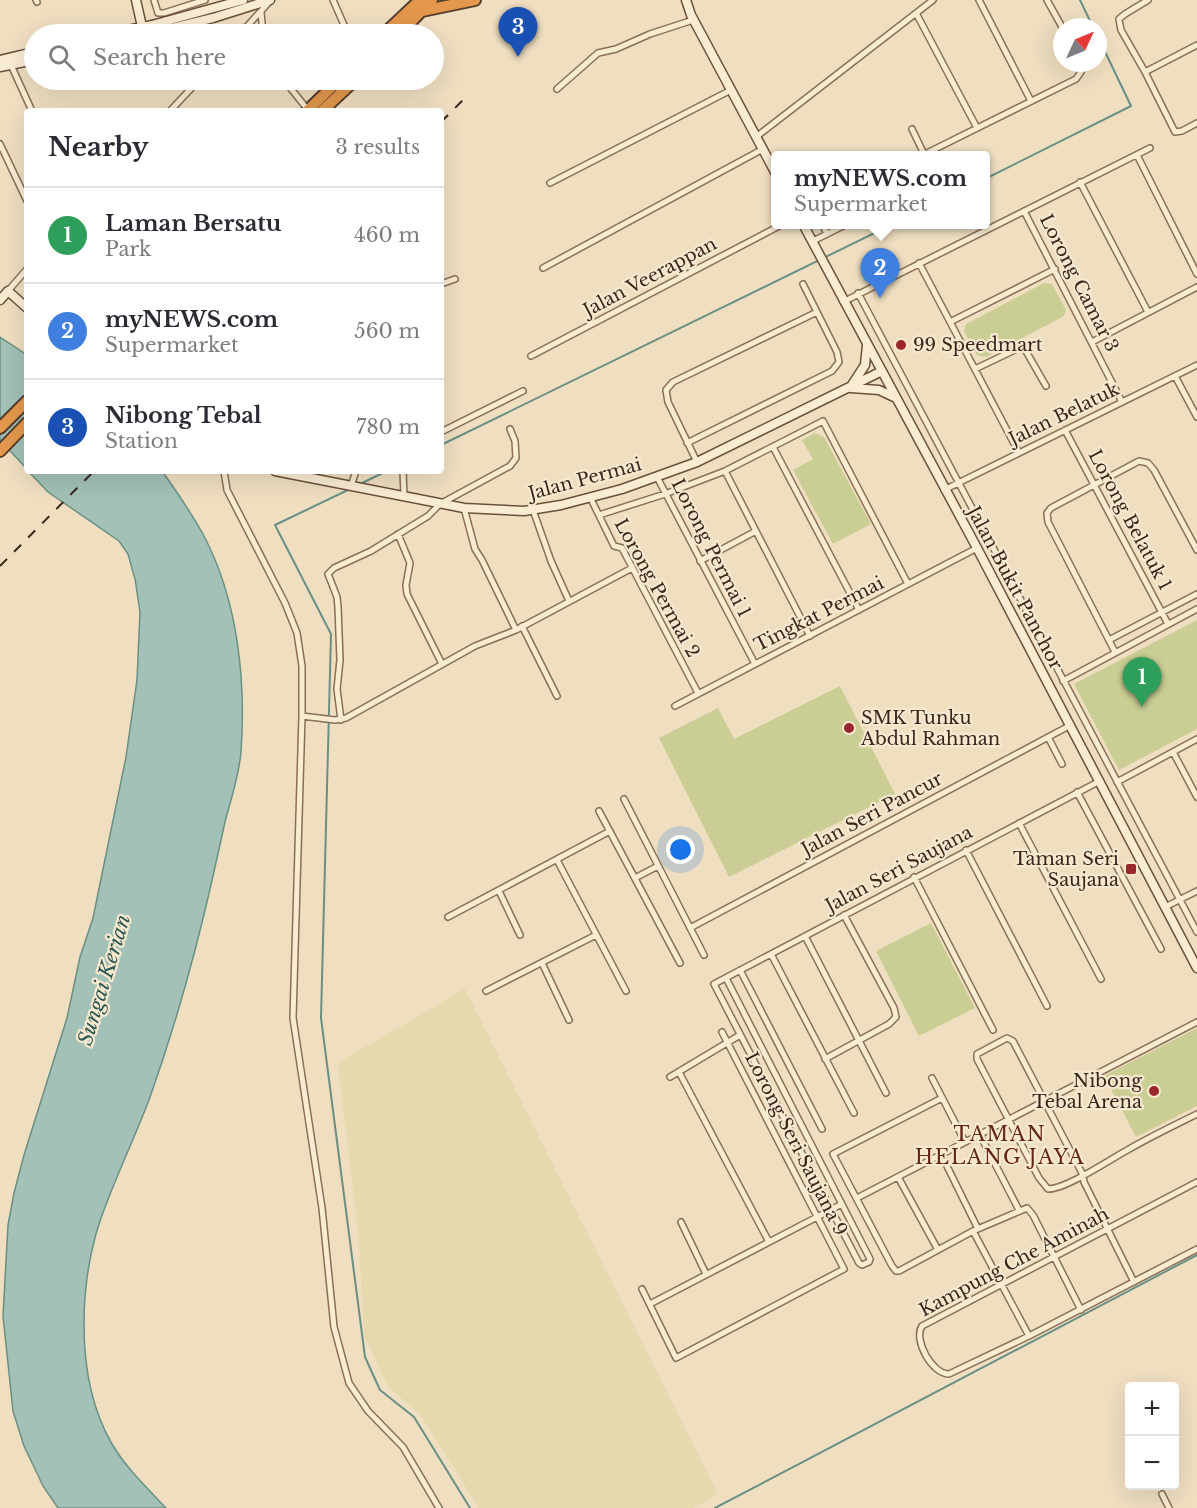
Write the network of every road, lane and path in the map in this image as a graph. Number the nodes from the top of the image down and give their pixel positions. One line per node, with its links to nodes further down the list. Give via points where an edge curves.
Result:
1 (136, 0): 20 (main road)
2 (154, 0): 3 (street, via 158,13 164,13)
3 (204, 0)
4 (243, 0): 14 (main road)
5 (271, 0): 16 (street); 22 (main road)
6 (333, 0): 25 (street)
7 (432, 0): 15 (highway)
8 (475, 0): 15 (highway)
9 (686, 0): 19 (main road)
10 (933, 0): 17 (street)
11 (979, 0): 42 (street)
12 (1047, 0): 18 (street)
13 (1148, 0): 35 (street, via 1119,19 1121,30)
14 (222, 3): 21 (main road)
15 (421, 5): 26 (highway); 27 (highway)
16 (261, 12): 23 (street); 24 (street)
17 (916, 14): 49 (street); 51 (street)
18 (1057, 18)
19 (693, 20): 36 (street, via 598,53); 41 (main road)
20 (143, 24)
21 (166, 24)
22 (184, 24)
23 (250, 24)
24 (262, 24)
25 (344, 24)
26 (397, 24)
27 (407, 24)
28 (1197, 45): 35 (street)
29 (24, 56): 32 (main road)
30 (0, 60): 32 (main road)
31 (24, 60): 32 (main road)
32 (10, 61): 33 (main road); 43 (street)
33 (0, 68)
34 (1082, 72): 42 (street, via 1076,79)
35 (1145, 72): 48 (street, via 1175,132)
36 (557, 89)
37 (190, 90): 44 (street)
38 (292, 90): 45 (street)
39 (329, 90): 46 (highway)
40 (344, 90): 47 (highway)
41 (731, 90): 51 (main road); 60 (street)
42 (1031, 101): 49 (street)
43 (32, 108)
44 (173, 108)
45 (306, 108)
46 (310, 108)
47 (325, 108)
48 (1197, 123)
49 (977, 128): 56 (street)
50 (912, 129): 55 (street)
51 (756, 137): 54 (main road)
52 (0, 144): 61 (street)
53 (1150, 148): 57 (street)
54 (763, 149): 58 (main road); 72 (street)
55 (920, 151)
56 (930, 151)
57 (1137, 155): 59 (street); 75 (street)
58 (771, 164)
59 (1080, 182): 62 (street); 86 (street)
60 (550, 183)
61 (24, 195)
62 (1024, 211): 63 (street); 73 (street, Lorong Camar 3)
63 (990, 228)
64 (775, 229): 90 (street, Jalan Veerappan)
65 (806, 229): 70 (main road, Jalan Bukit Panchor)
66 (824, 229): 69 (street)
67 (839, 229): 69 (street)
68 (988, 229): 71 (street)
69 (827, 234): 70 (street)
70 (813, 241): 83 (main road, Jalan Bukit Panchor)
71 (919, 263): 81 (street); 87 (street)
72 (543, 268)
73 (1054, 269): 87 (street); 88 (street, Lorong Camar 3)
74 (24, 272): 80 (street)
75 (1197, 274)
76 (455, 279): 77 (street)
77 (444, 283)
78 (803, 284): 85 (street)
79 (1197, 287): 86 (street)
80 (8, 291): 82 (main road); 84 (main road)
81 (858, 293): 83 (street); 118 (street)
82 (0, 300)
83 (843, 302): 89 (main road, Jalan Bukit Panchor)
84 (24, 305)
85 (817, 312): 107 (street, via 674,382 666,390); 107 (street, via 837,352 839,362 832,371)
86 (1148, 312): 88 (street)
87 (950, 322): 92 (street)
88 (1092, 342): 99 (street, Lorong Camar 3)
89 (867, 344): 93 (main road, Jalan Bukit Panchor); 96 (main road, via 865,365)
90 (531, 356)
91 (1197, 365): 94 (street, Jalan Belatuk)
92 (975, 369): 95 (street, via 1023,346); 110 (street)
93 (882, 371): 96 (main road, Jalan Permai); 98 (main road, Jalan Bukit Panchor)
94 (1175, 376): 99 (street, Jalan Belatuk); 101 (street)
95 (1046, 386)
96 (850, 388): 98 (main road, via 879,390); 111 (main road, Jalan Permai)
97 (523, 391): 105 (street)
98 (896, 398): 121 (main road, Jalan Bukit Panchor)
99 (1122, 402): 106 (street, Jalan Belatuk)
100 (24, 404): 103 (highway)
101 (1197, 417)
102 (24, 426): 109 (highway)
103 (0, 428)
104 (510, 429): 125 (street, via 516,458 510,466)
105 (444, 430)
106 (1065, 430): 110 (street, Jalan Belatuk); 119 (street, Lorong Belatuk 1)
107 (687, 443): 111 (street)
108 (773, 447): 112 (street); 135 (street, via 823,421); 139 (street)
109 (0, 451)
110 (1019, 453): 118 (street, Jalan Belatuk)
111 (697, 462): 117 (main road, Jalan Permai)
112 (725, 471): 122 (street); 129 (street)
113 (224, 474): 153 (street, via 227,490 297,633 302,666)
114 (290, 474): 120 (main road, Jalan Permai)
115 (355, 474): 120 (street)
116 (403, 474): 123 (street)
117 (657, 477): 122 (street, Lorong Permai 1); 124 (main road, Jalan Permai)
118 (958, 483): 121 (street, Jalan Belatuk); 149 (street)
119 (1094, 485): 132 (street, via 1139,461 1148,463); 140 (street, Lorong Belatuk 1); 145 (street, via 1047,513 1048,522)
120 (351, 486): 123 (main road, Jalan Permai)
121 (944, 490): 131 (main road, Jalan Bukit Panchor)
122 (665, 494): 128 (street); 133 (street, Lorong Permai 1)
123 (404, 495): 125 (main road, Jalan Permai)
124 (590, 498): 127 (main road, Jalan Permai); 128 (street, Lorong Permai 2)
125 (441, 504): 126 (main road, Jalan Permai); 130 (street)
126 (464, 508): 127 (main road, Jalan Permai); 143 (street, via 475,549)
127 (533, 510): 137 (street)
128 (599, 515): 134 (street, Lorong Permai 2, via 614,546 622,548)
129 (756, 531): 133 (street); 144 (street)
130 (398, 534): 147 (street, via 411,563 406,594); 154 (street, via 328,574 338,607)
131 (976, 548): 135 (street, Tingkat Permai); 155 (main road, Jalan Bukit Panchor)
132 (1197, 550)
133 (700, 561): 148 (street, Lorong Permai 1)
134 (632, 568): 137 (street); 150 (street, Lorong Permai 2)
135 (908, 584): 139 (street, Tingkat Permai)
136 (1197, 594): 140 (street)
137 (569, 601): 142 (street)
138 (1197, 609): 141 (street)
139 (859, 610): 144 (street, Tingkat Permai)
140 (1162, 613): 141 (street, Lorong Belatuk 1); 145 (street)
141 (1168, 624): 146 (street)
142 (522, 626): 143 (street); 151 (street)
143 (516, 630): 147 (street)
144 (810, 636): 148 (street, Tingkat Permai)
145 (1109, 640): 146 (street)
146 (1115, 652): 149 (street)
147 (442, 664): 154 (street)
148 (755, 664): 150 (street, Tingkat Permai)
149 (1063, 681): 161 (street)
150 (698, 693): 152 (street, Tingkat Permai)
151 (557, 696)
152 (675, 706)
153 (302, 716): 154 (street); 240 (street, via 293,1018 322,1208 334,1327 349,1383 368,1411 403,1447)
154 (338, 720)
155 (1069, 726): 156 (street, Jalan Seri Pancur); 160 (main road, Jalan Bukit Panchor)
156 (1048, 737): 159 (street); 179 (street, Jalan Seri Pancur)
157 (1197, 739): 158 (street)
158 (1173, 752): 161 (street); 163 (street)
159 (1062, 764)
160 (1098, 782): 162 (street, Jalan Seri Saujana); 176 (main road, Jalan Bukit Panchor)
161 (1117, 782): 175 (street)
162 (1077, 792): 166 (street, Jalan Seri Saujana); 184 (street)
163 (1197, 797)
164 (624, 799): 170 (street)
165 (599, 811): 167 (street)
166 (1019, 823): 168 (street, Jalan Seri Saujana); 192 (street)
167 (610, 831): 169 (street); 172 (street)
168 (966, 850): 171 (street, Jalan Seri Saujana); 195 (street)
169 (557, 860): 173 (street); 182 (street)
170 (658, 866): 172 (street); 179 (street)
171 (914, 877): 177 (street, Jalan Seri Saujana); 198 (street)
172 (635, 878): 188 (street)
173 (499, 891): 178 (street); 181 (street)
174 (1197, 891): 175 (street)
175 (1180, 900): 176 (street); 180 (street)
176 (1165, 908): 189 (main road, Jalan Bukit Panchor)
177 (844, 915): 183 (street, Jalan Seri Saujana); 201 (street, via 896,1017)
178 (448, 917)
179 (690, 928): 186 (street)
180 (1197, 932)
181 (520, 935)
182 (596, 935): 187 (street); 194 (street)
183 (805, 936): 185 (street, Jalan Seri Saujana); 201 (street)
184 (1161, 949)
185 (771, 954): 190 (street, Jalan Seri Saujana); 203 (street)
186 (704, 955)
187 (542, 963): 193 (street); 196 (street)
188 (680, 963)
189 (1197, 968)
190 (740, 970): 191 (street, Jalan Seri Saujana); 213 (street)
191 (726, 978): 200 (street, Jalan Seri Saujana, via 714,984); 221 (street)
192 (1101, 979)
193 (486, 991)
194 (626, 991)
195 (1047, 1006)
196 (569, 1020)
197 (1197, 1022): 209 (street)
198 (993, 1030)
199 (722, 1032): 202 (street, Lorong Seri Saujana 9)
200 (740, 1035): 202 (street); 222 (street)
201 (859, 1041): 203 (street); 207 (street)
202 (727, 1044): 204 (street); 224 (street, Lorong Seri Saujana 9)
203 (825, 1059): 210 (street)
204 (679, 1072): 205 (street); 228 (street)
205 (670, 1077)
206 (932, 1078): 208 (street)
207 (886, 1093)
208 (942, 1098): 215 (street); 220 (street, via 833,1154)
209 (1045, 1101): 212 (street); 212 (street, via 1013,1041 1007,1038 978,1053 977,1059); 217 (street)
210 (854, 1113)
211 (1197, 1114): 217 (street)
212 (1009, 1120): 214 (street); 217 (street, via 1048,1190)
213 (822, 1129)
214 (980, 1135): 215 (street); 223 (street)
215 (965, 1142): 216 (street)
216 (941, 1154): 218 (street); 227 (street)
217 (1083, 1175): 226 (street)
218 (898, 1177): 220 (street); 230 (street)
219 (1197, 1182): 226 (street, Kampung Che Aminah)
220 (857, 1198): 230 (street, via 896,1271)
221 (842, 1204): 222 (street); 222 (street, via 869,1262 859,1263)
222 (831, 1209): 224 (street)
223 (1019, 1210): 227 (street); 231 (street, via 1030,1211)
224 (817, 1217): 228 (street); 236 (street, Lorong Seri Saujana 9, via 844,1269 676,1358)
225 (681, 1222): 232 (street)
226 (1107, 1229): 231 (street, Kampung Che Aminah); 233 (street)
227 (975, 1230): 230 (street); 234 (street)
228 (769, 1242): 232 (street)
229 (1197, 1249): 233 (street, Kampung Che Aminah)
230 (938, 1250)
231 (1054, 1258): 234 (street, Kampung Che Aminah); 237 (street)
232 (706, 1274): 236 (street)
233 (1134, 1282): 237 (street, Kampung Che Aminah)
234 (1001, 1285): 238 (street); 238 (street, Kampung Che Aminah, via 922,1326 919,1337 926,1354 937,1371 949,1374)
235 (642, 1289): 236 (street)
236 (650, 1304)
237 (1081, 1310): 238 (street, Kampung Che Aminah)
238 (1029, 1336)
239 (1162, 1494): 241 (street)
240 (439, 1508)
241 (1169, 1508)

